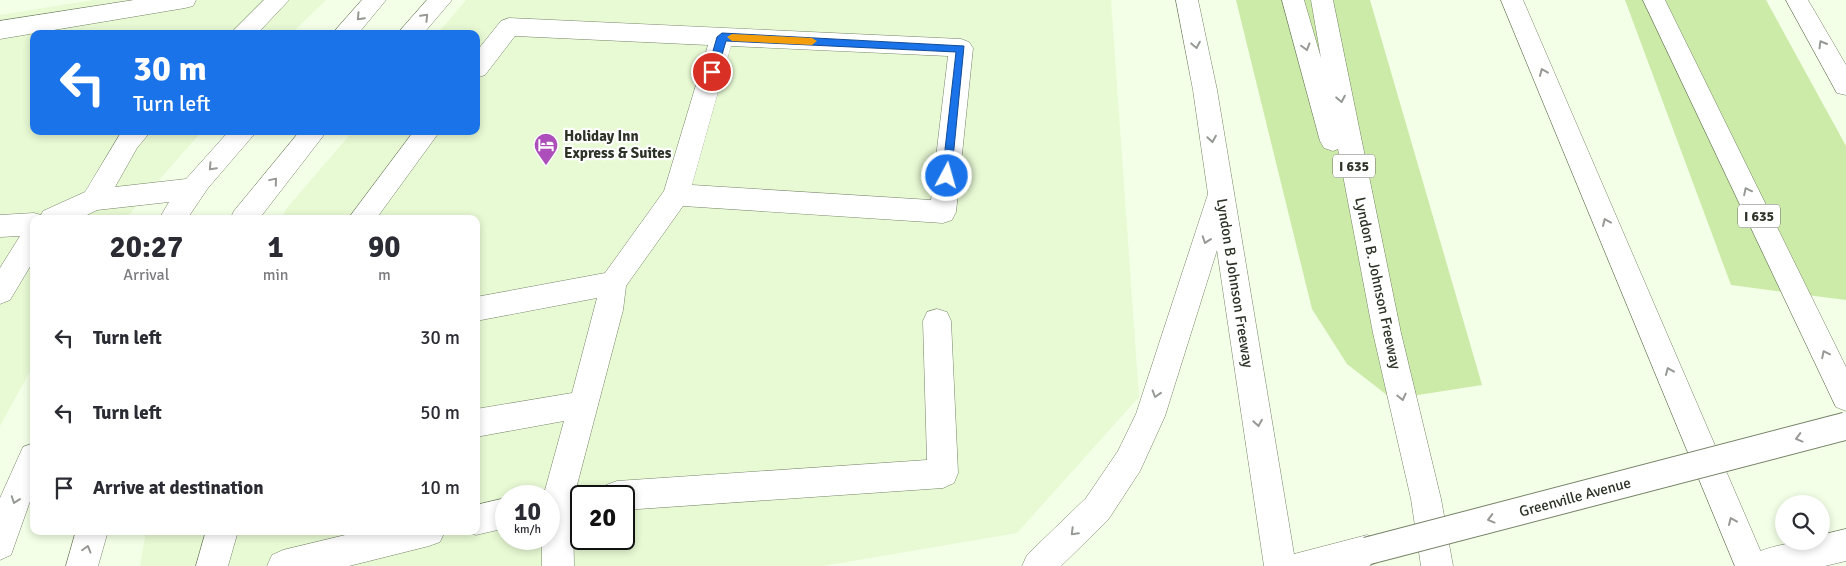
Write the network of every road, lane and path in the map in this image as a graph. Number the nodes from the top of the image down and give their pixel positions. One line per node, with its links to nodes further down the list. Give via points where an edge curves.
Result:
1 (185, 0): 12 (main road)
2 (278, 0): 13 (main road)
3 (376, 0): 14 (main road, one-way to 14)
4 (441, 0): 15 (main road, one-way to 4)
5 (1187, 0): 25 (main road, Lyndon B Johnson Freeway, one-way to 25)
6 (1293, 0): 39 (main road, one-way to 39)
7 (1322, 0): 39 (main road, Lyndon B. Johnson Freeway / I 635, one-way to 39)
8 (1512, 0): 62 (main road, one-way to 8)
9 (1654, 0): 16 (main road, I 635)
10 (1663, 0): 16 (main road)
11 (1797, 0): 19 (main road, one-way to 11)
12 (0, 30)
13 (246, 30)
14 (348, 30)
15 (413, 30)
16 (1672, 34): 40 (main road, I 635, one-way to 16)
17 (722, 37): 18 (main road, via 509,27); 26 (main road); 26 (main road, via 961,48 943,212)
18 (480, 64)
19 (1846, 86)
20 (135, 135): 27 (main road, via 110,157)
21 (241, 135): 24 (main road, one-way to 24)
22 (313, 135): 30 (main road, one-way to 22)
23 (425, 135): 31 (main road)
24 (194, 189): 27 (main road); 29 (main road)
25 (1221, 193): 58 (main road, one-way to 58, via 1150,416 1128,461 1097,509); 59 (main road, Lyndon B Johnson Freeway, one-way to 59)
26 (676, 195): 35 (main road)
27 (94, 200): 28 (main road)
28 (61, 215)
29 (175, 215)
30 (247, 215)
31 (364, 215)
32 (30, 224): 33 (main road)
33 (0, 226)
34 (30, 243): 36 (main road)
35 (613, 283): 37 (main road); 41 (main road)
36 (0, 292)
37 (480, 307)
38 (937, 322): 45 (main road, via 943,472)
39 (1387, 333): 61 (main road, Lyndon B. Johnson Freeway / I 635, one-way to 61, via 1426,499)
40 (1846, 398)
41 (584, 404): 42 (main road); 46 (main road)
42 (480, 422)
43 (1846, 426): 60 (main road, Greenville Avenue, one-way to 60, bridge)
44 (30, 465): 52 (main road, one-way to 52)
45 (635, 495)
46 (562, 501): 57 (main road)
47 (495, 516): 48 (main road)
48 (480, 519)
49 (91, 535): 54 (main road, one-way to 49)
50 (221, 535): 55 (main road)
51 (412, 535): 56 (main road)
52 (0, 544)
53 (1846, 545): 63 (main road)
54 (82, 566)
55 (212, 566)
56 (283, 566)
57 (558, 566)
58 (1038, 566)
59 (1280, 566)
60 (1304, 566)
61 (1437, 566)
62 (1751, 566)
63 (1761, 566)

